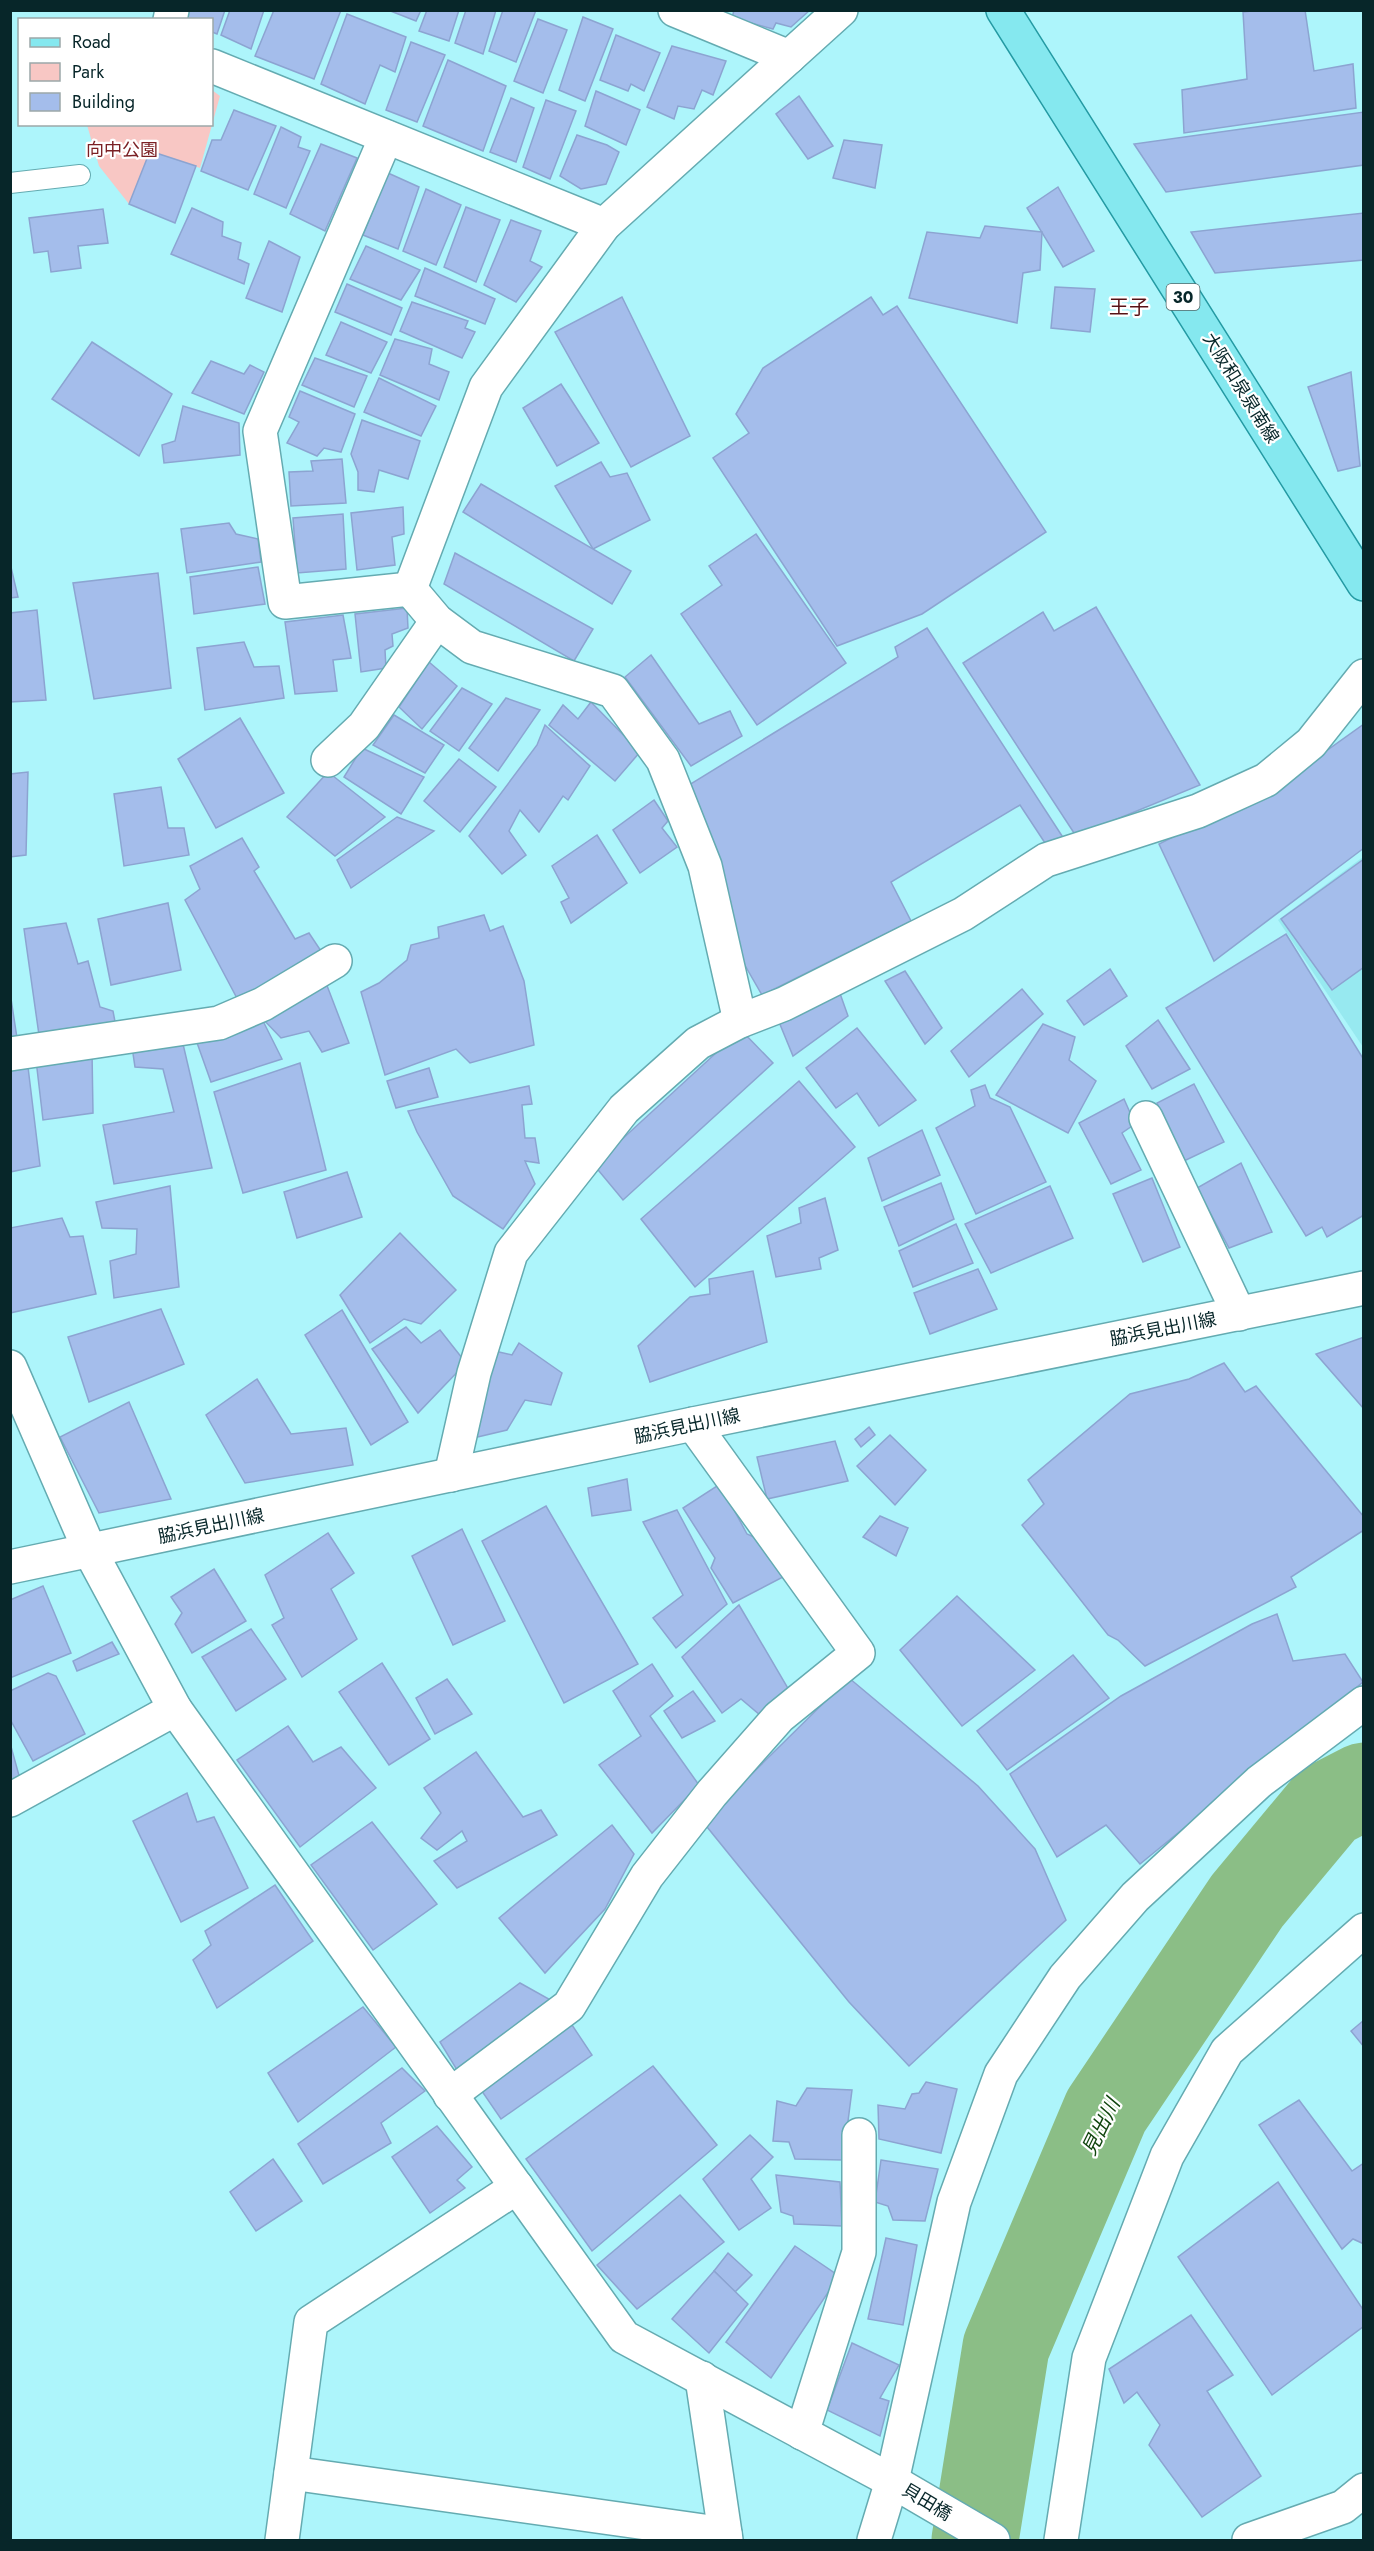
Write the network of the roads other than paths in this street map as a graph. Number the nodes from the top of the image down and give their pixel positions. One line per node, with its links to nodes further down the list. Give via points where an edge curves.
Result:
1 (675, 10): 4 (street)
2 (841, 10): 4 (street)
3 (1003, 10): 10 (main road, 大阪和泉泉南線 / 30)
4 (789, 57): 9 (street)
5 (213, 66): 6 (street)
6 (386, 137): 9 (street); 11 (street, via 260,431 285,602)
7 (80, 175): 8 (lane)
8 (10, 183)
9 (604, 225): 11 (street, via 486,387)
10 (1364, 584)
11 (410, 589): 12 (street)
12 (437, 621): 14 (street, via 364,726); 16 (street, via 472,647 613,691 663,760 705,866)
13 (1364, 676): 16 (street, via 1311,743 1266,780 1198,811 1046,860 963,914 784,1004)
14 (328, 760)
15 (335, 961): 17 (street, via 263,1004 219,1023)
16 (740, 1021): 23 (street, via 698,1043 624,1109 511,1253 474,1373)
17 (10, 1054)
18 (1146, 1118): 20 (street)
19 (1364, 1288): 20 (street, 脇浜見出川線)
20 (1239, 1314): 22 (street, 脇浜見出川線)
21 (10, 1366): 24 (street, 貝田橋)
22 (693, 1424): 23 (street, 脇浜見出川線); 30 (street, via 858,1653 779,1717 712,1793 647,1876 569,2006)
23 (451, 1475): 24 (street, 脇浜見出川線)
24 (90, 1551): 25 (street, 脇浜見出川線); 27 (street, 貝田橋)
25 (10, 1567)
26 (1364, 1703): 36 (street, via 1259,1782 1135,1897 1065,1977 1000,2074 954,2202)
27 (175, 1709): 28 (street); 30 (street, 貝田橋)
28 (10, 1800)
29 (1364, 1930): 42 (street, via 1227,2051 1167,2156 1089,2358)
30 (450, 2095): 32 (street, 貝田橋)
31 (859, 2135): 34 (street, via 860,2252)
32 (517, 2187): 33 (street, 貝田橋, via 624,2337); 35 (street, via 310,2322)
33 (702, 2378): 34 (street, 貝田橋); 38 (street)
34 (802, 2433): 36 (street, 貝田橋)
35 (291, 2473): 38 (street); 39 (street)
36 (892, 2481): 40 (street); 41 (street, 貝田橋)
37 (1364, 2490): 43 (street, via 1343,2507)
38 (725, 2537)
39 (282, 2541)
40 (874, 2541)
41 (993, 2541)
42 (1061, 2541)
43 (1249, 2541)

